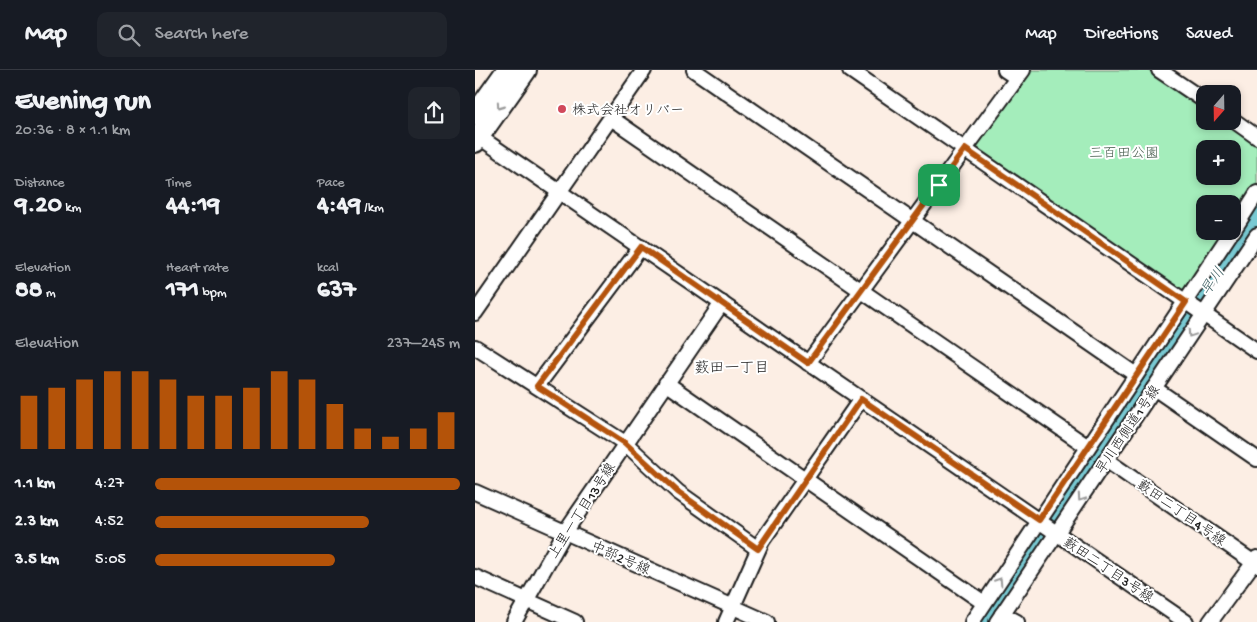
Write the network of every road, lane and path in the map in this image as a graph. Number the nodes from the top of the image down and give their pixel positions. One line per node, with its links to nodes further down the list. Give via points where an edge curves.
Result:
1 (507, 70): 10 (highway)
2 (526, 70): 13 (highway, one-way to 13)
3 (644, 70): 11 (street)
4 (695, 70): 19 (street)
5 (850, 70): 15 (street)
6 (1005, 70): 8 (street)
7 (1159, 70): 9 (street)
8 (1020, 74): 15 (street)
9 (1196, 95)
10 (475, 115)
11 (611, 118): 16 (street); 23 (street)
12 (1241, 126): 14 (street)
13 (476, 137): 16 (street, 藪田二丁目3号線)
14 (1257, 137)
15 (965, 149): 19 (street); 24 (street)
16 (560, 191): 22 (street, 藪田二丁目3号線); 26 (street)
17 (1257, 193): 18 (street)
18 (1241, 217)
19 (913, 221): 23 (street); 31 (street)
20 (1257, 235): 27 (street, 早川西側道1号線)
21 (1226, 240): 24 (street)
22 (641, 247): 25 (street, 藪田二丁目3号線); 33 (street)
23 (861, 292): 30 (street); 37 (street)
24 (1186, 302): 27 (street); 31 (street)
25 (722, 303): 30 (street, 藪田二丁目3号線); 32 (street, 上里一丁目13号線)
26 (475, 312)
27 (1204, 315): 29 (street); 34 (street, 早川西側道1号線, one-way to 34)
28 (475, 347): 33 (street)
29 (1257, 351)
30 (808, 363): 35 (street, 藪田二丁目3号線)
31 (1136, 375): 37 (street)
32 (666, 384): 36 (street, 上里一丁目13号線); 40 (street)
33 (537, 386): 36 (street)
34 (1154, 388): 38 (street); 39 (street, 早川西側道1号線)
35 (861, 399): 40 (street); 42 (street, 藪田二丁目3号線)
36 (625, 443): 43 (street, 上里一丁目13号線); 45 (street, via 678,492)
37 (1088, 447): 42 (street)
38 (1257, 459)
39 (1106, 460): 44 (street, 早川西側道1号線, one-way to 44); 46 (street, 藪田二丁目4号線)
40 (805, 480): 45 (street); 49 (street)
41 (475, 492): 43 (street, 中部2号線)
42 (1039, 520): 44 (street, 藪田二丁目3号線); 49 (street, one-way to 42)
43 (565, 532): 48 (street, 上里一丁目13号線); 50 (street, 中部2号線)
44 (1057, 534): 51 (street, 早川西側道1号線); 58 (street, 藪田二丁目3号線)
45 (758, 549): 50 (street)
46 (1256, 561): 59 (street)
47 (475, 577): 48 (street)
48 (526, 601): 52 (street, 上里一丁目13号線); 53 (street)
49 (984, 604): 56 (street)
50 (732, 606): 54 (street); 55 (street, 中部2号線)
51 (1000, 618): 57 (street)
52 (514, 622)
53 (575, 622)
54 (726, 622)
55 (767, 622)
56 (972, 622)
57 (1017, 622)
58 (1186, 622)
59 (1210, 622)

